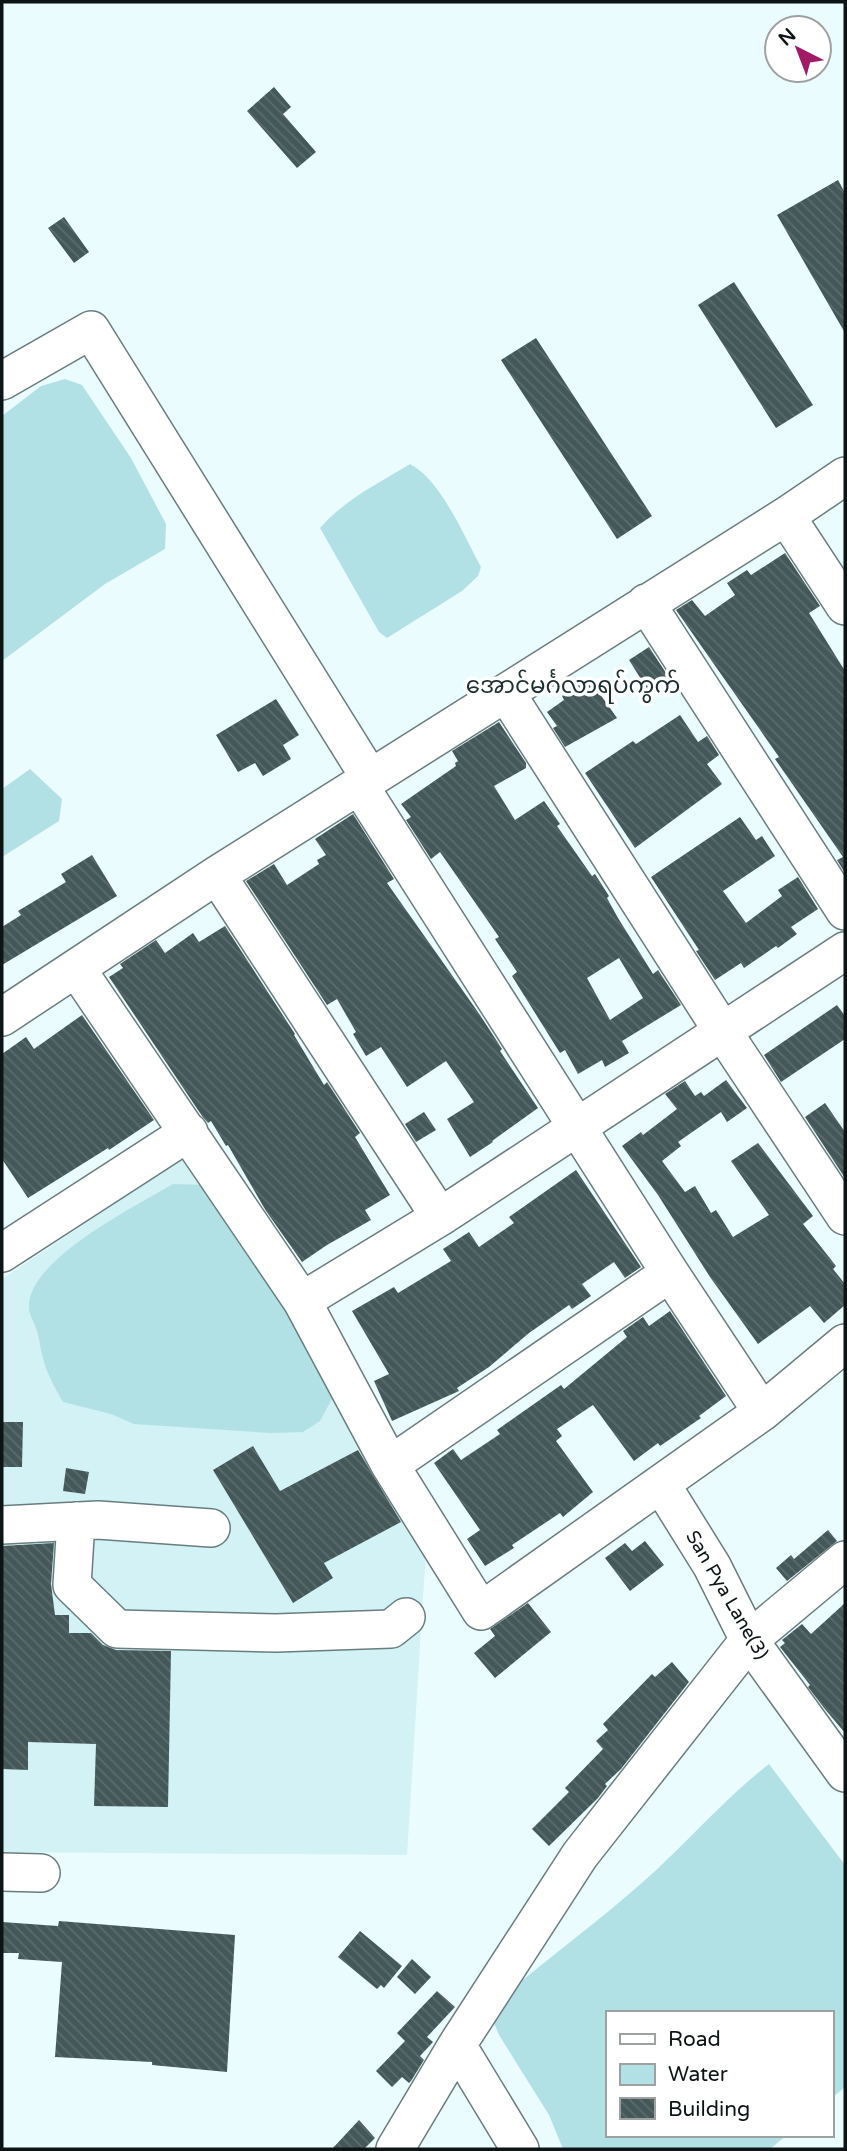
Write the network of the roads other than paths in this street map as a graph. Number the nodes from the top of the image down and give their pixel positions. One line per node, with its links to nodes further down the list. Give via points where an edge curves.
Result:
1 (2, 380): 7 (street, via 90,330)
2 (845, 476): 3 (street)
3 (786, 516): 4 (street); 5 (street)
4 (646, 603): 6 (street); 9 (street)
5 (845, 606)
6 (506, 693): 7 (street); 13 (street)
7 (364, 782): 8 (street); 14 (street)
8 (217, 875): 11 (street); 17 (street)
9 (845, 911)
10 (845, 951): 13 (street)
11 (76, 968): 12 (street); 15 (street)
12 (2, 1017)
13 (723, 1032): 14 (street); 16 (street)
14 (577, 1128): 17 (street); 19 (street)
15 (189, 1132): 18 (street); 20 (street)
16 (845, 1216)
17 (440, 1217): 20 (street)
18 (2, 1253)
19 (670, 1273): 22 (street); 23 (street)
20 (302, 1301): 23 (street)
21 (845, 1343): 22 (street)
22 (762, 1412): 24 (street)
23 (390, 1465): 24 (street, via 481,1611)
24 (661, 1483): 30 (street, San Pya Lane(3), via 712,1566)
25 (76, 1521): 26 (street); 27 (street); 29 (street, via 72,1585 117,1629 276,1633 391,1629)
26 (2, 1525)
27 (211, 1528)
28 (845, 1560): 30 (street)
29 (406, 1617)
30 (749, 1640): 31 (street, San Pya Lane(3)); 34 (street, via 580,1856)
31 (845, 1773)
32 (2, 1872): 33 (street)
33 (41, 1873)
34 (457, 2045): 35 (street); 36 (street)
35 (395, 2149)
36 (520, 2149)

